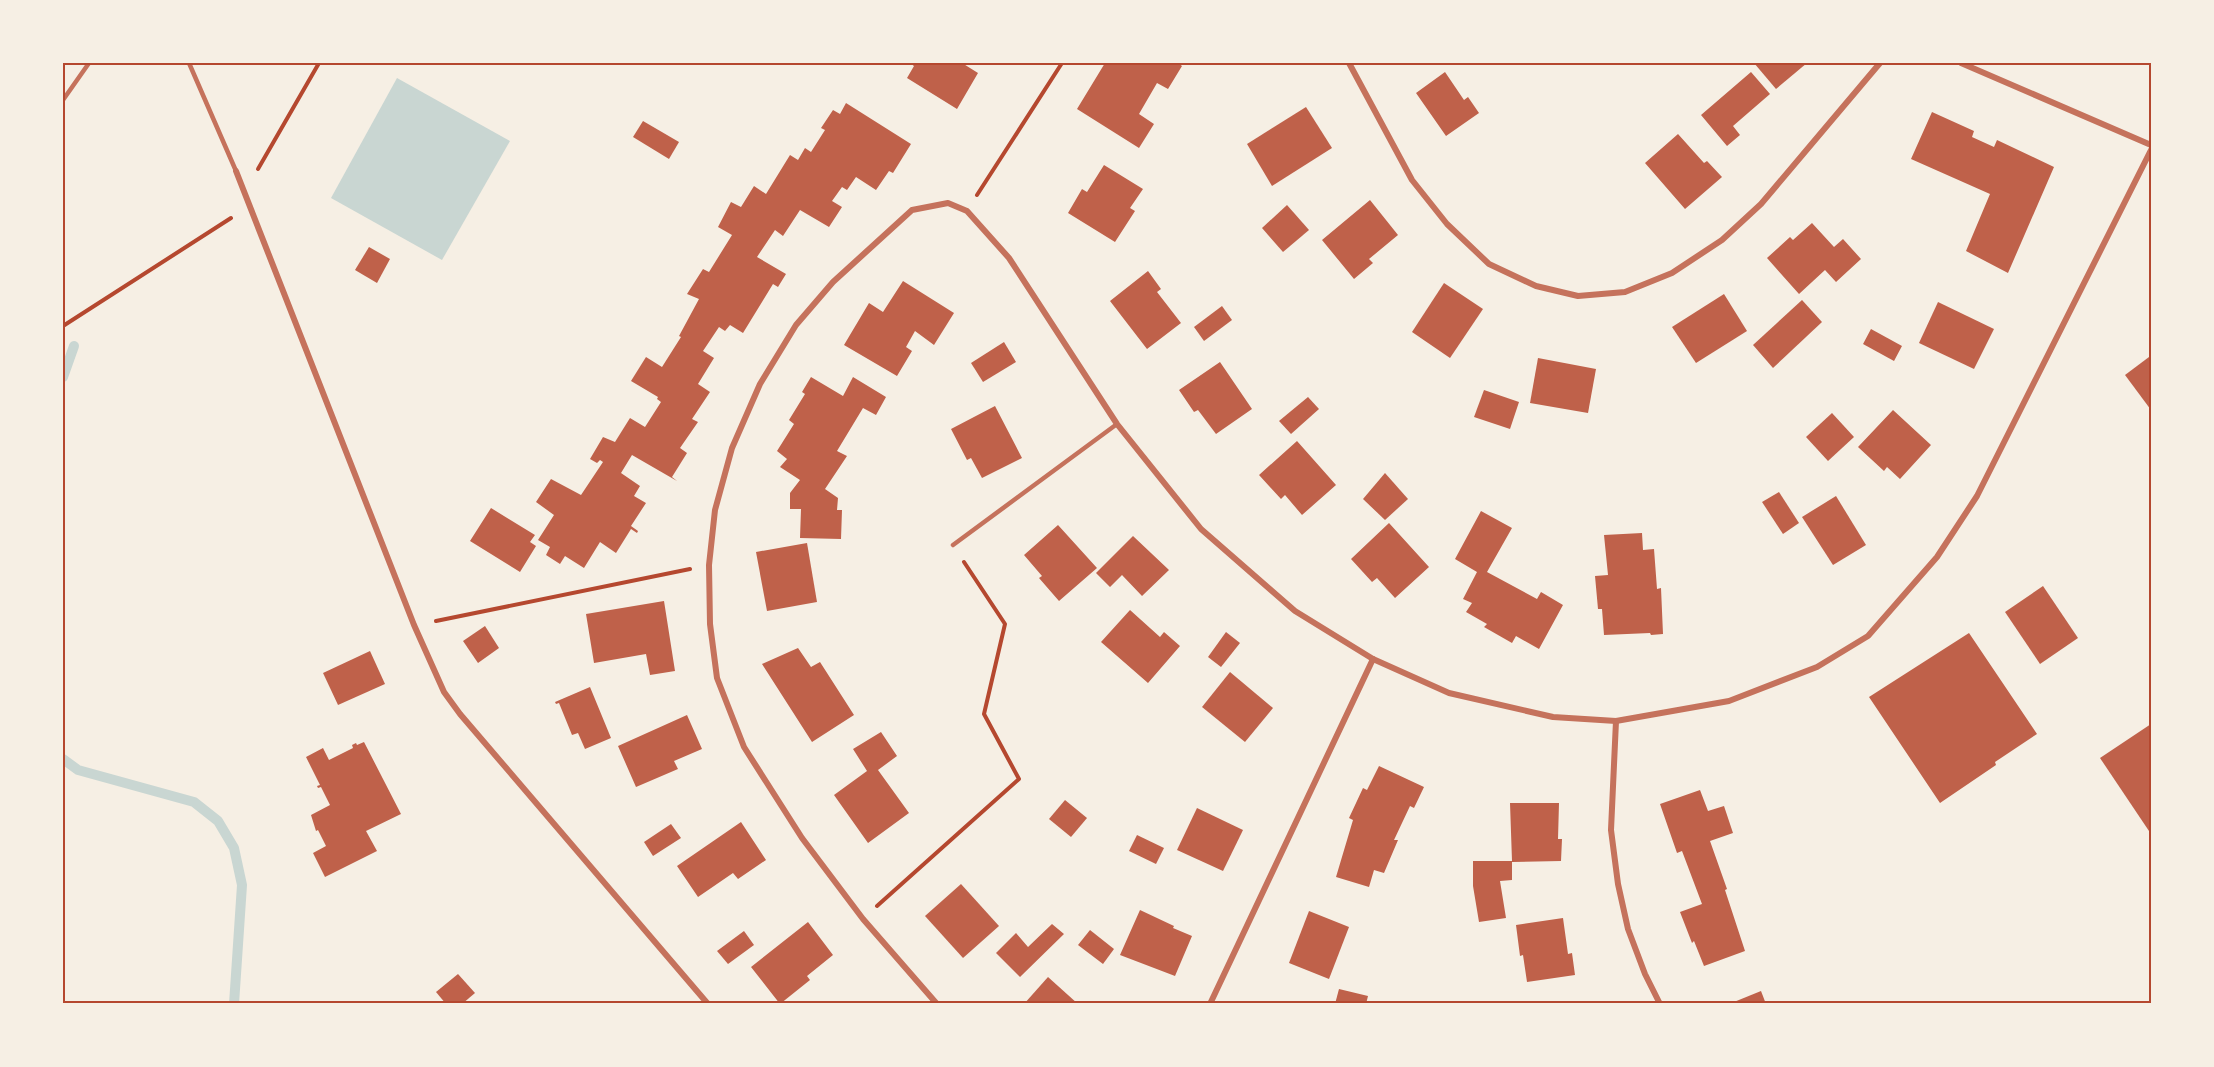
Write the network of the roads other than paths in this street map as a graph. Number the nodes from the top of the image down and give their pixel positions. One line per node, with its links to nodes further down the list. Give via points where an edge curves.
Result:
1 (89, 63): 6 (lane)
2 (189, 63): 9 (lane)
3 (1349, 63): 4 (street, via 1412,180 1447,224 1489,264 1536,286 1578,296 1625,292 1672,273 1722,240 1761,204)
4 (1880, 63)
5 (1961, 63): 7 (street)
6 (63, 100)
7 (2151, 145)
8 (2151, 150): 13 (street, via 1977,496 1937,557 1868,636 1817,667 1729,701)
9 (236, 171): 14 (street, via 414,625 444,692)
10 (1117, 424): 11 (lane); 12 (street, via 1201,529 1295,611); 15 (street, via 1009,258 967,211 948,202 912,210 833,282 796,325 760,384 732,448 715,510 709,565 710,624 717,678 744,747 802,838 863,919)
11 (953, 545)
12 (1373, 659): 13 (street, via 1449,693 1553,717); 16 (street)
13 (1616, 721): 17 (street, via 1611,830 1618,884 1628,929)
14 (708, 1004)
15 (937, 1004)
16 (1210, 1004)
17 (1660, 1004)

